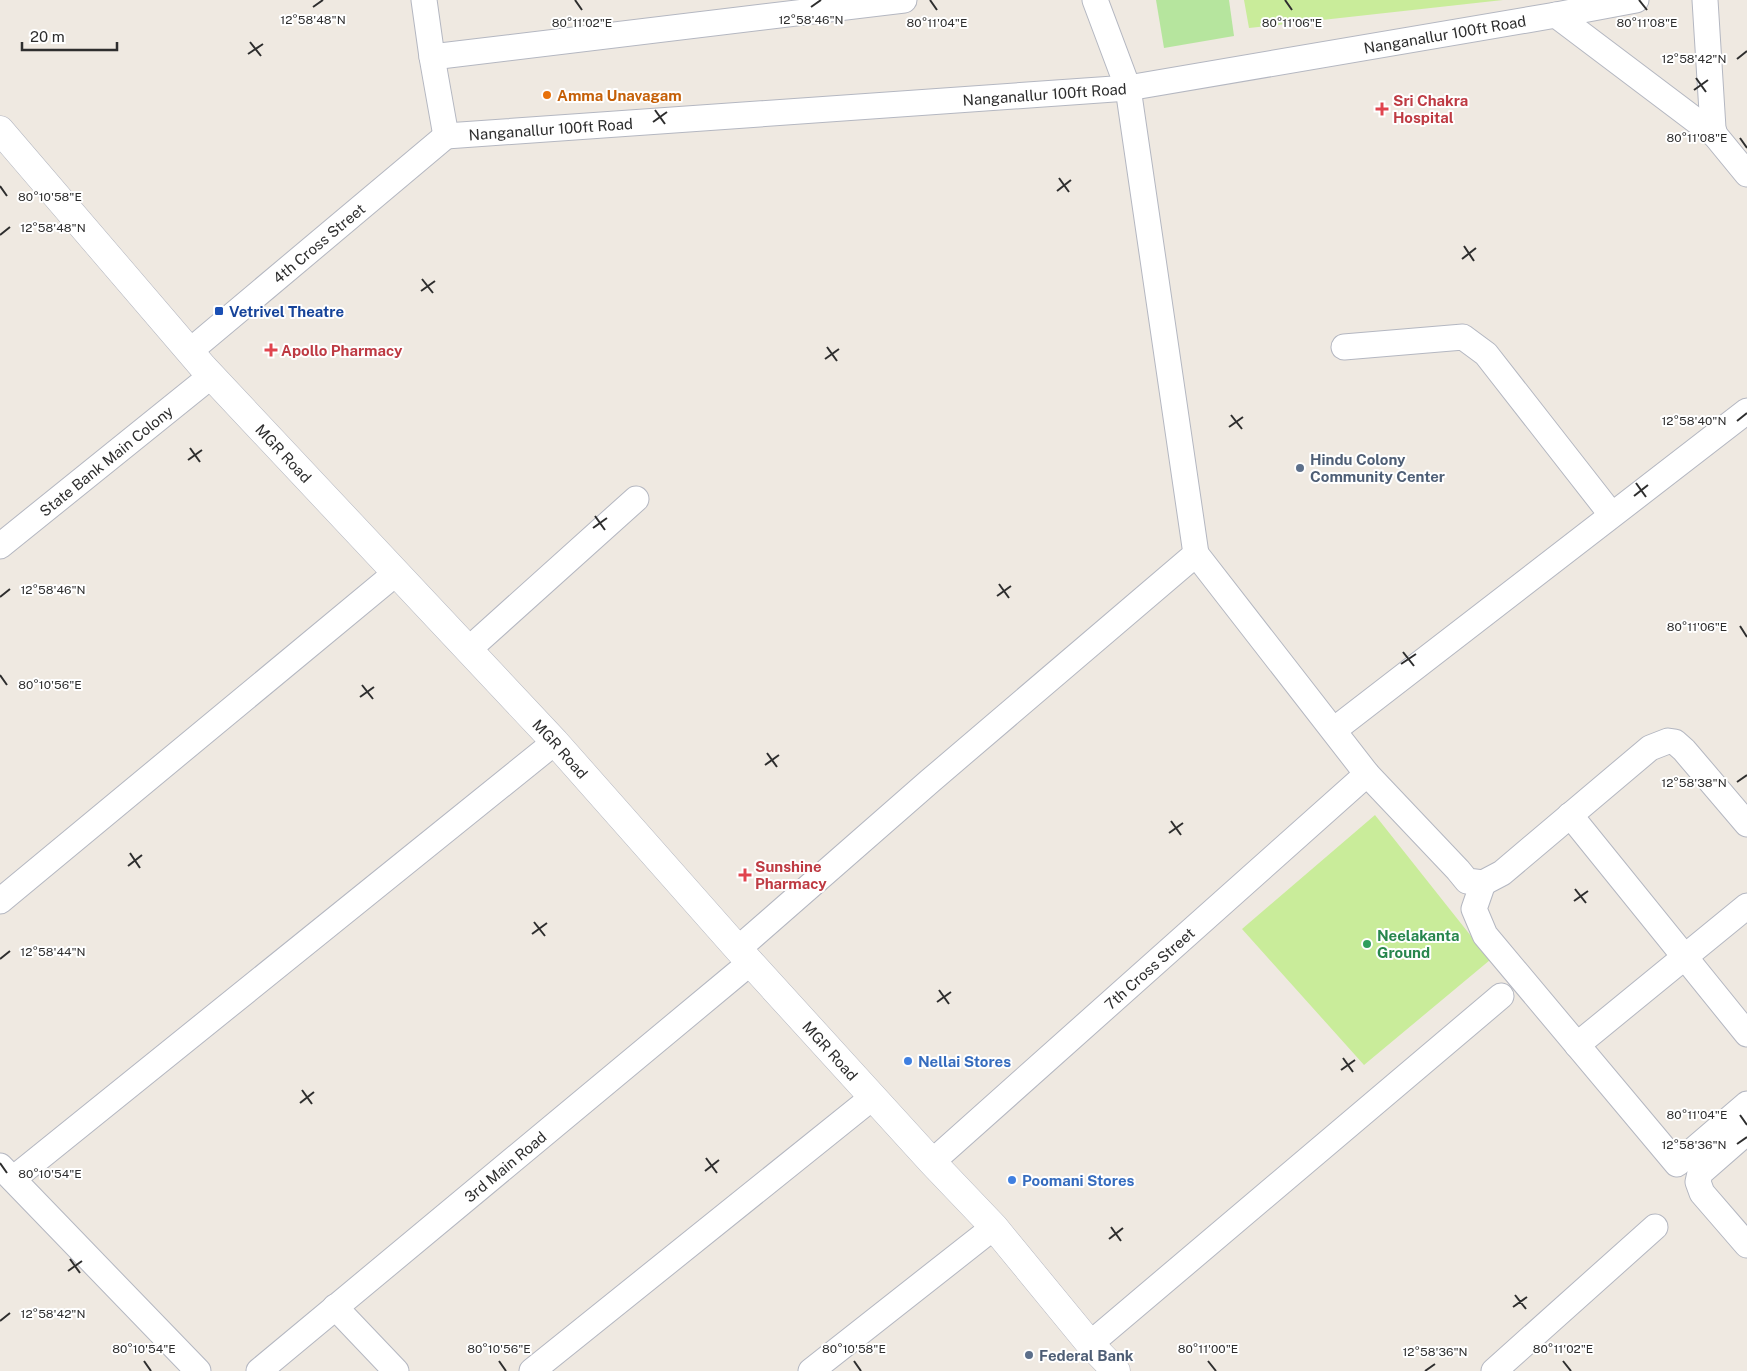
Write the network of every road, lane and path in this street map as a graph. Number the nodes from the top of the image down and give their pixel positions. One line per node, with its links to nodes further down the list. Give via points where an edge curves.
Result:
1 (424, 0): 8 (street)
2 (904, 0): 6 (street)
3 (1095, 0): 9 (street)
4 (1636, 0): 7 (street, Nanganallur 100ft Road)
5 (1705, 0): 11 (street)
6 (825, 5): 8 (street)
7 (1556, 15): 9 (street, Nanganallur 100ft Road); 11 (street)
8 (432, 57): 12 (street)
9 (1128, 88): 12 (street, Nanganallur 100ft Road); 21 (street)
10 (0, 130): 15 (street, MGR Road)
11 (1715, 135): 13 (street)
12 (446, 136): 15 (street, 4th Cross Street)
13 (1747, 174)
14 (1344, 347): 19 (street, via 1463,337 1486,354)
15 (190, 351): 16 (street, MGR Road)
16 (211, 376): 20 (street, State Bank Main Colony); 22 (street, MGR Road)
17 (1747, 411): 19 (street)
18 (636, 499): 23 (street)
19 (1611, 514): 24 (street)
20 (0, 546)
21 (1196, 554): 24 (street); 32 (street, 3rd Main Road, via 930,781)
22 (396, 572): 23 (street, MGR Road); 30 (street)
23 (468, 650): 25 (street, MGR Road)
24 (1334, 730): 26 (street)
25 (555, 742): 32 (street, MGR Road); 41 (street)
26 (1367, 774): 29 (street, via 1467,881); 40 (street, 7th Cross Street)
27 (1570, 815): 28 (street, via 1650,748 1668,741 1675,742 1684,750); 29 (street, via 1502,873); 33 (street)
28 (1747, 824)
29 (1483, 883): 36 (street, via 1474,909 1485,935)
30 (0, 901)
31 (1747, 906): 33 (street)
32 (744, 955): 37 (street, MGR Road); 45 (street, 3rd Main Road)
33 (1684, 956): 35 (street); 36 (street)
34 (1501, 996): 46 (street)
35 (1747, 1034)
36 (1577, 1045): 38 (street, via 1677,1164)
37 (873, 1098): 40 (street, MGR Road); 51 (street)
38 (1747, 1104)
39 (1747, 1132): 44 (street, via 1700,1173 1698,1182 1702,1193)
40 (932, 1162): 42 (street, MGR Road)
41 (7, 1172): 48 (street)
42 (994, 1227): 46 (street, MGR Road); 52 (street)
43 (1655, 1227): 53 (street)
44 (1747, 1245)
45 (335, 1307): 49 (street, 3rd Main Road); 50 (street)
46 (1090, 1344): 47 (street, MGR Road)
47 (1114, 1370)
48 (198, 1371)
49 (259, 1371)
50 (396, 1371)
51 (532, 1371)
52 (811, 1371)
53 (1494, 1371)

